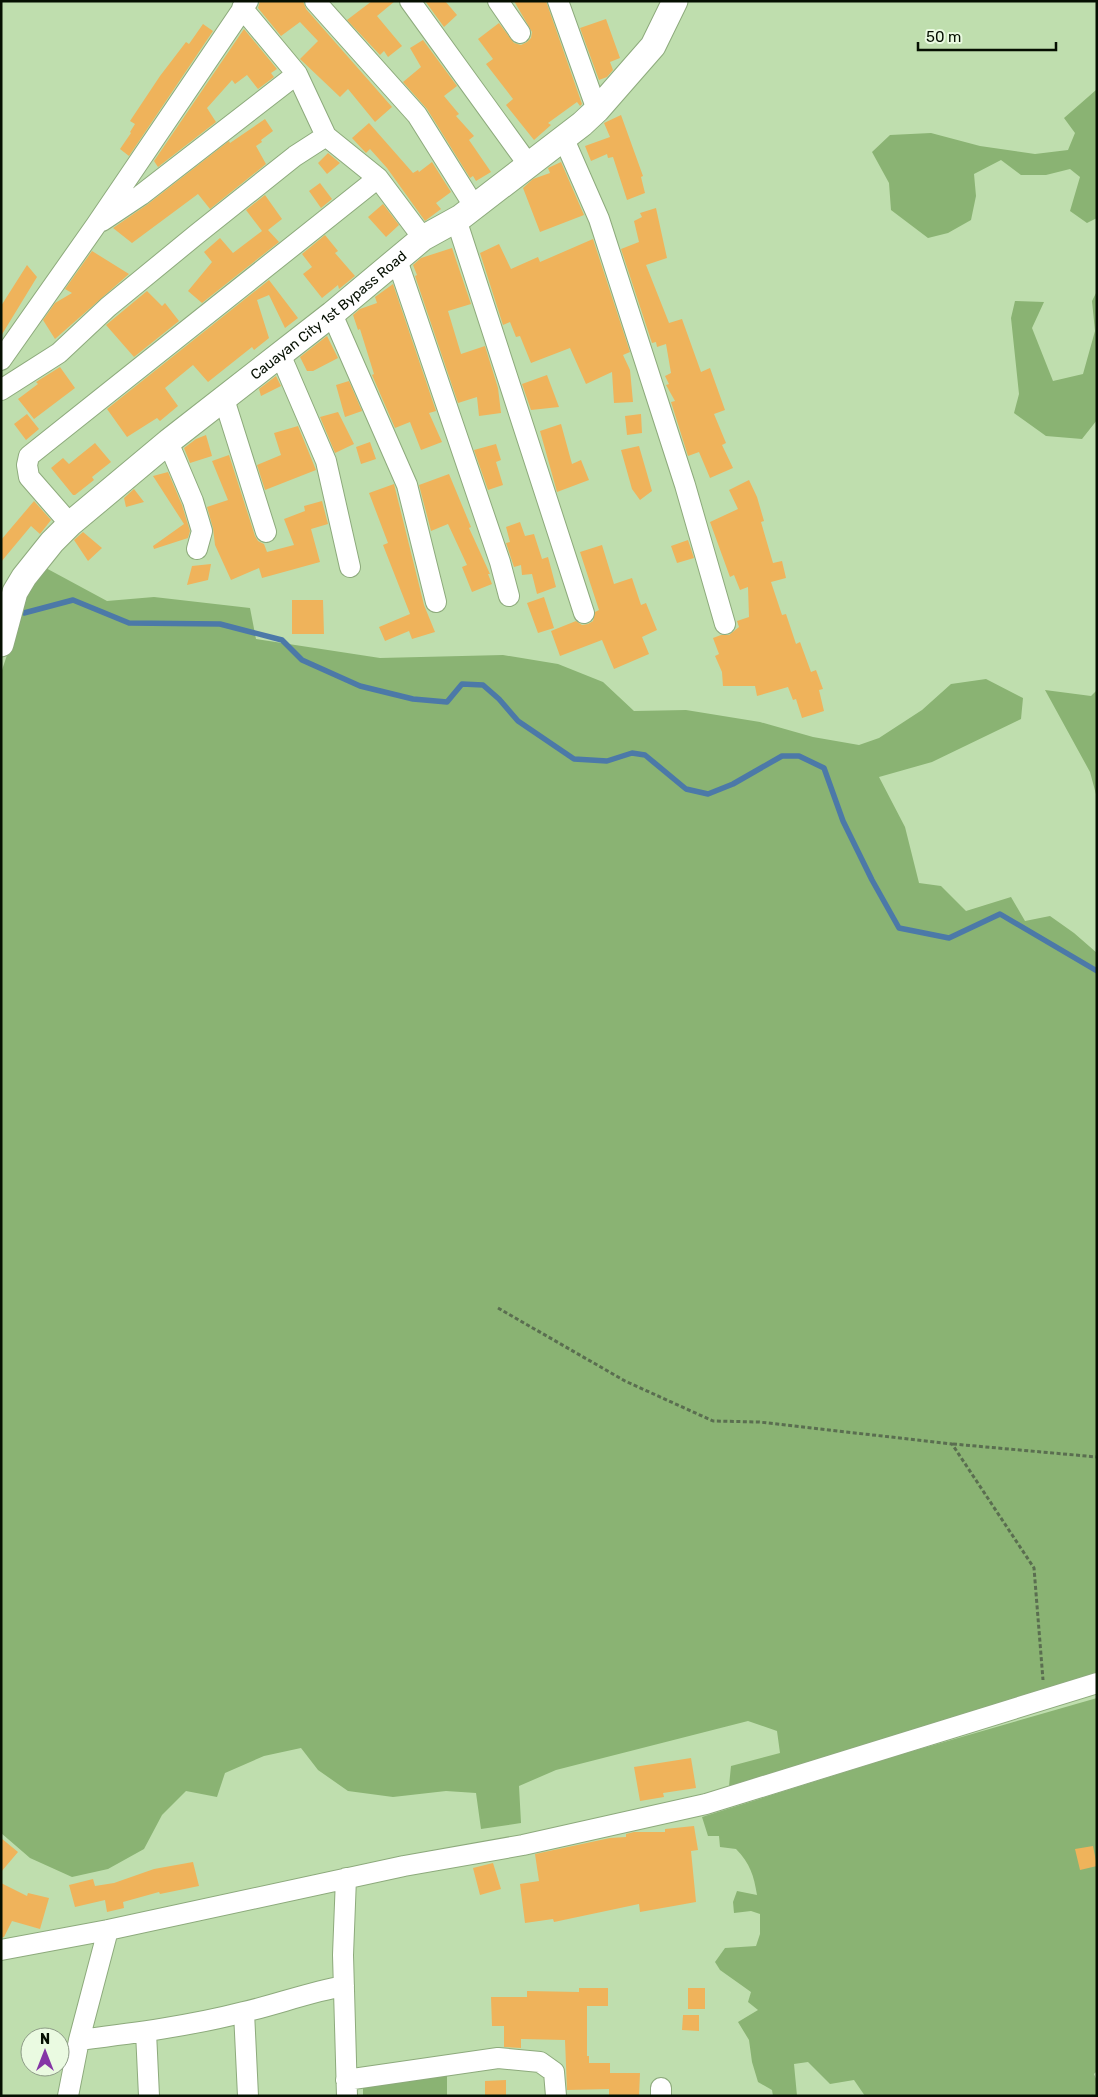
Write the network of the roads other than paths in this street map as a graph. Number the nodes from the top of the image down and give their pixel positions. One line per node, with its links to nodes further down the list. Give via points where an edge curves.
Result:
1 (315, 1): 14 (street, via 417,115)
2 (410, 1): 12 (street)
3 (498, 1): 7 (street)
4 (558, 1): 9 (street)
5 (675, 1): 9 (main road, Cauayan City 1st Bypass Road, via 653,46)
6 (245, 5): 8 (street); 15 (street)
7 (520, 33)
8 (297, 74): 10 (street); 15 (street, via 142,195)
9 (597, 110): 11 (main road, Cauayan City 1st Bypass Road)
10 (326, 136): 13 (street); 21 (street, via 295,156 198,234 108,307 59,352)
11 (563, 137): 12 (main road, Cauayan City 1st Bypass Road); 31 (street, via 605,238 685,484)
12 (528, 164): 14 (main road, Cauayan City 1st Bypass Road)
13 (378, 178): 16 (street); 24 (street, via 29,456 29,477)
14 (465, 212): 16 (main road, Cauayan City 1st Bypass Road); 30 (street)
15 (96, 225): 20 (street)
16 (423, 238): 17 (main road, Cauayan City 1st Bypass Road)
17 (397, 260): 18 (main road, Cauayan City 1st Bypass Road); 28 (street)
18 (332, 314): 19 (main road, Cauayan City 1st Bypass Road); 29 (street, via 407,485)
19 (280, 354): 22 (main road, Cauayan City 1st Bypass Road); 27 (street, via 326,461)
20 (1, 360)
21 (1, 390)
22 (224, 399): 23 (main road, Cauayan City 1st Bypass Road); 25 (street)
23 (168, 442): 24 (main road, Cauayan City 1st Bypass Road); 26 (street, via 202,531)
24 (70, 524): 32 (main road, Cauayan City 1st Bypass Road, via 24,577 15,592)
25 (266, 532)
26 (197, 549)
27 (350, 567)
28 (509, 596)
29 (436, 602)
30 (584, 612)
31 (725, 624)
32 (4, 633)
33 (1097, 1683): 34 (street, via 706,1804 522,1845)
34 (346, 1878): 35 (street); 37 (street)
35 (108, 1930): 36 (street); 40 (street)
36 (1, 1950)
37 (344, 1986): 38 (street); 41 (street)
38 (244, 2012): 39 (street); 44 (street)
39 (146, 2032): 40 (street); 43 (street)
40 (79, 2040): 42 (street)
41 (347, 2088): 45 (street, via 498,2058 540,2062 548,2067 554,2072)
42 (68, 2096)
43 (149, 2096)
44 (248, 2096)
45 (556, 2096)

